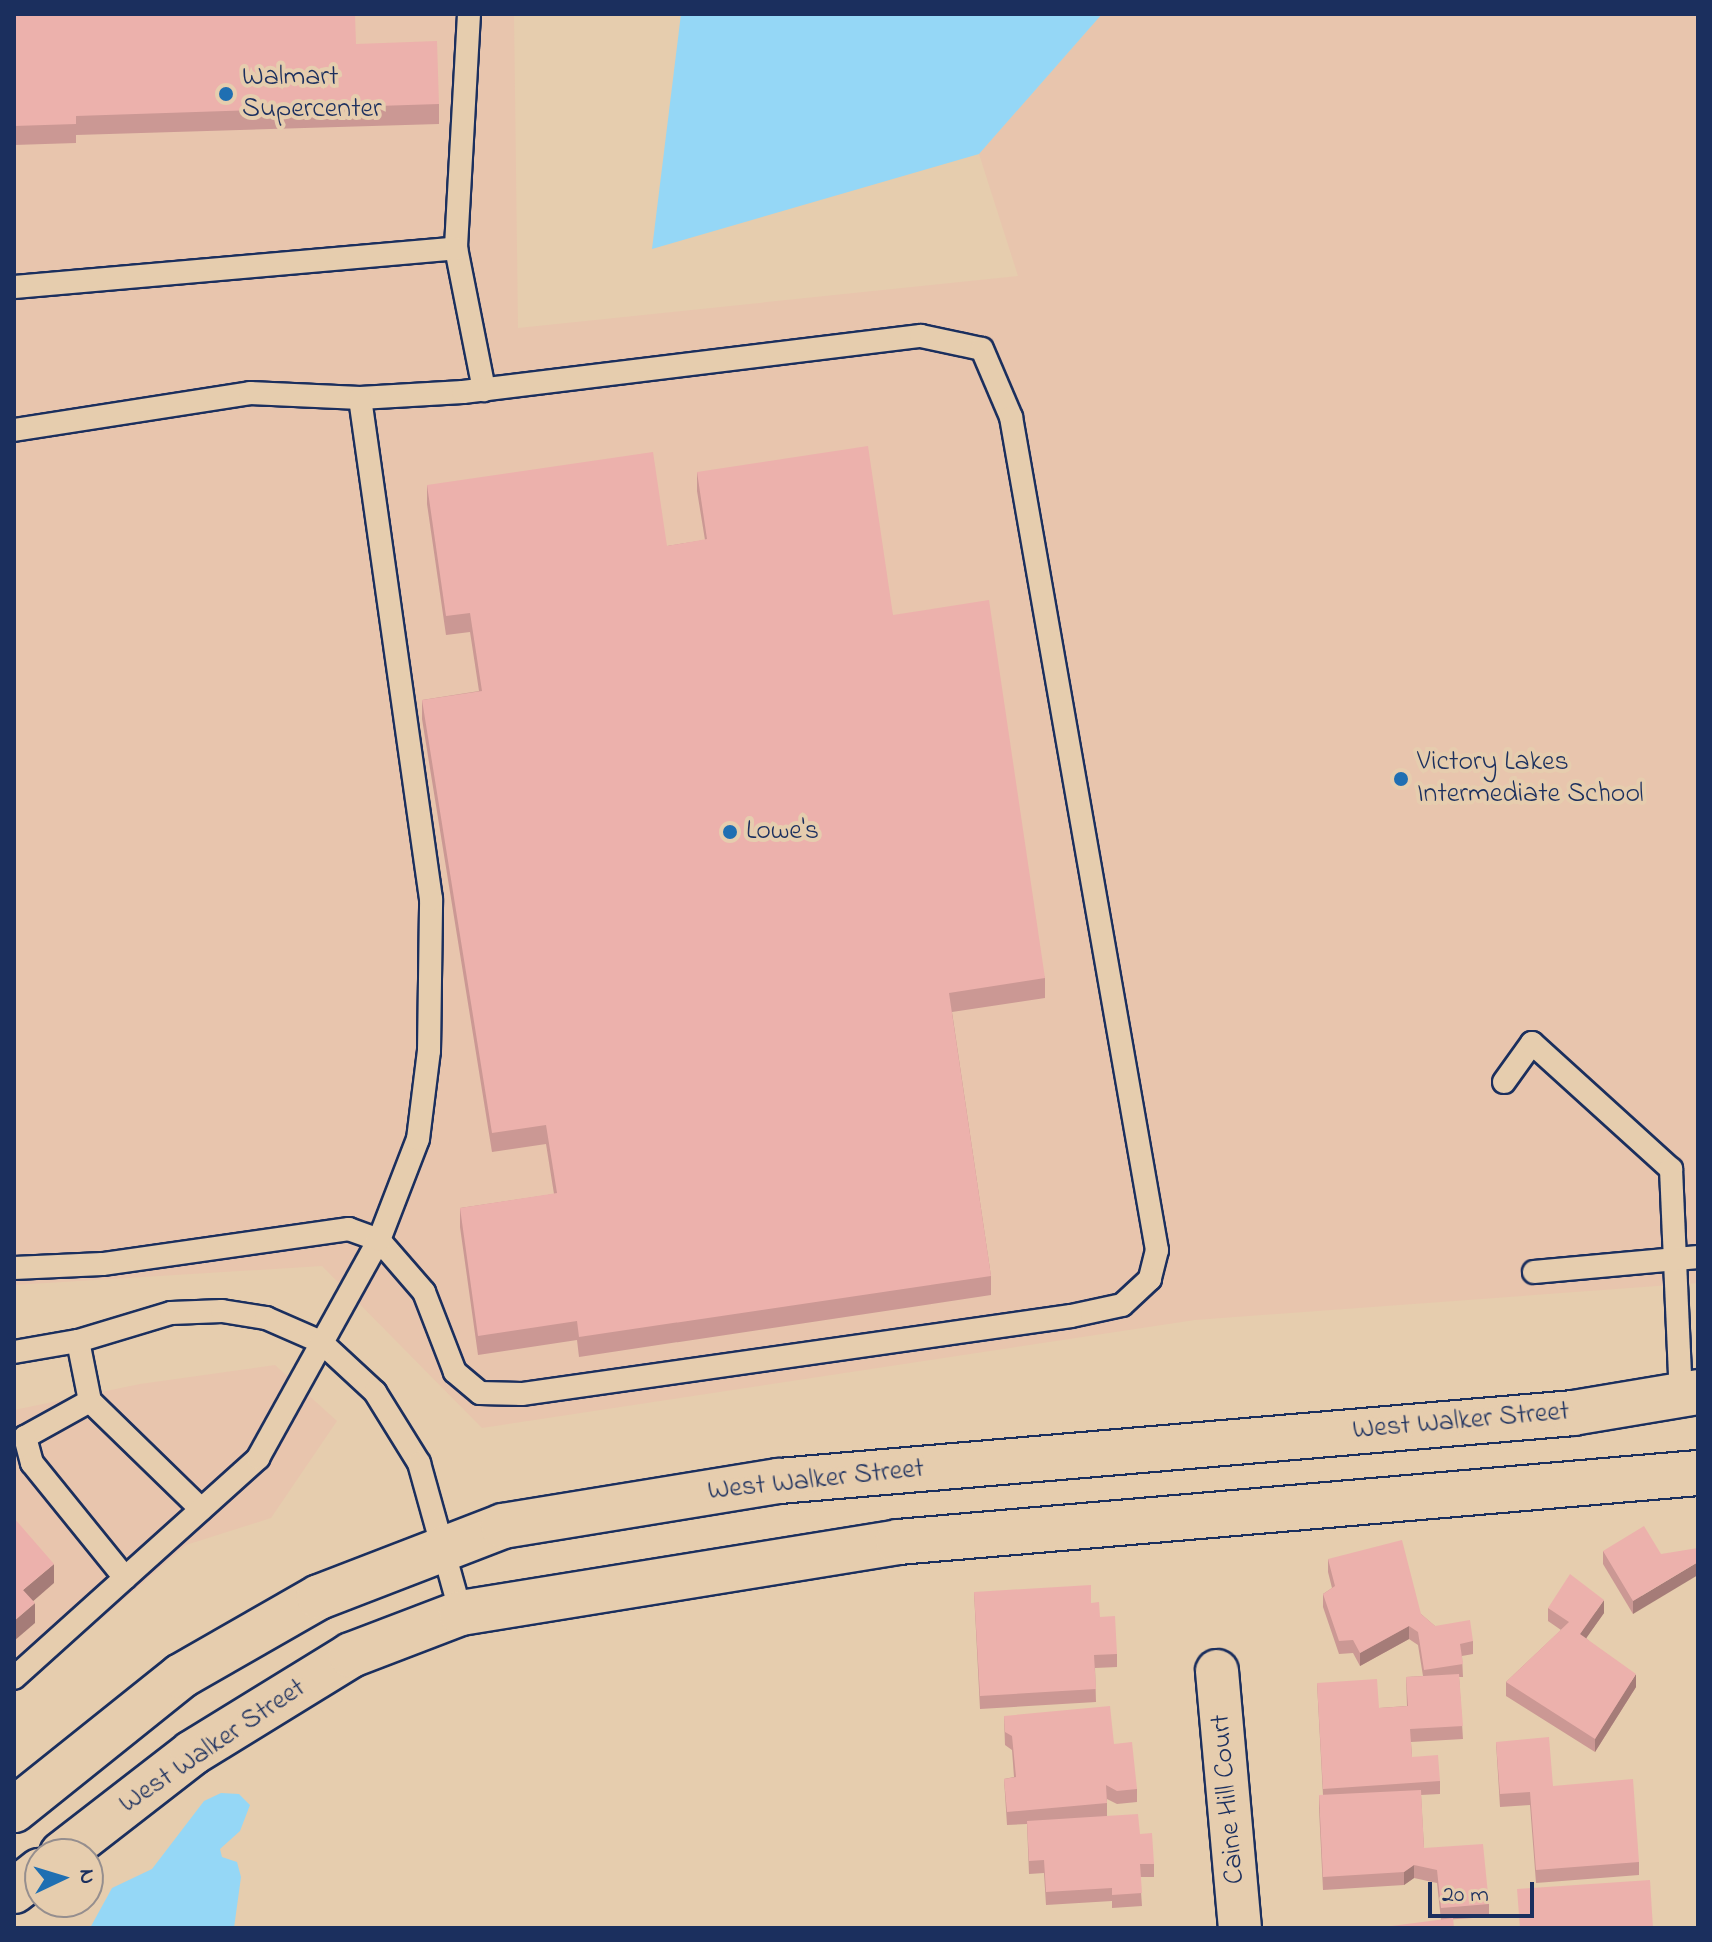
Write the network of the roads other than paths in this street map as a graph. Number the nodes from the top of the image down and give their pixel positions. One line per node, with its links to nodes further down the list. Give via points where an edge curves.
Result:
1 (469, 14): 2 (lane)
2 (456, 248): 3 (lane); 4 (lane)
3 (14, 287)
4 (484, 390): 5 (lane); 8 (lane, via 921,336 982,349 1011,417 1157,1250 1150,1279 1122,1305 1084,1314 522,1394 480,1393 455,1372 424,1292)
5 (360, 398): 6 (lane, via 250,393); 8 (lane, via 431,899 429,1051 418,1139)
6 (14, 430)
7 (1504, 1082): 10 (lane, via 1532,1043 1671,1169)
8 (379, 1240): 11 (lane, via 349,1229 102,1264); 14 (lane)
9 (1698, 1257): 10 (lane)
10 (1675, 1259): 12 (lane); 16 (lane)
11 (14, 1268)
12 (1534, 1272)
13 (78, 1341): 14 (lane, via 171,1313 222,1311 266,1318); 15 (lane); 17 (lane)
14 (321, 1342): 20 (lane, via 258,1458); 21 (lane, via 351,1365 397,1420 419,1463)
15 (14, 1352)
16 (1690, 1394): 21 (street, West Walker Street, via 1573,1413 779,1481 503,1526)
17 (90, 1401): 18 (lane); 20 (lane)
18 (20, 1436): 22 (lane, via 32,1463)
19 (1698, 1473): 23 (street, West Walker Street, via 898,1542)
20 (201, 1509): 22 (lane)
21 (443, 1549): 23 (lane); 26 (street, West Walker Street, via 319,1597 181,1676)
22 (125, 1578): 25 (lane)
23 (461, 1613): 27 (street, West Walker Street, via 351,1655 192,1753)
24 (1217, 1671): 28 (street, Caine Hill Court)
25 (14, 1678)
26 (14, 1810)
27 (83, 1838)
28 (1240, 1928)

